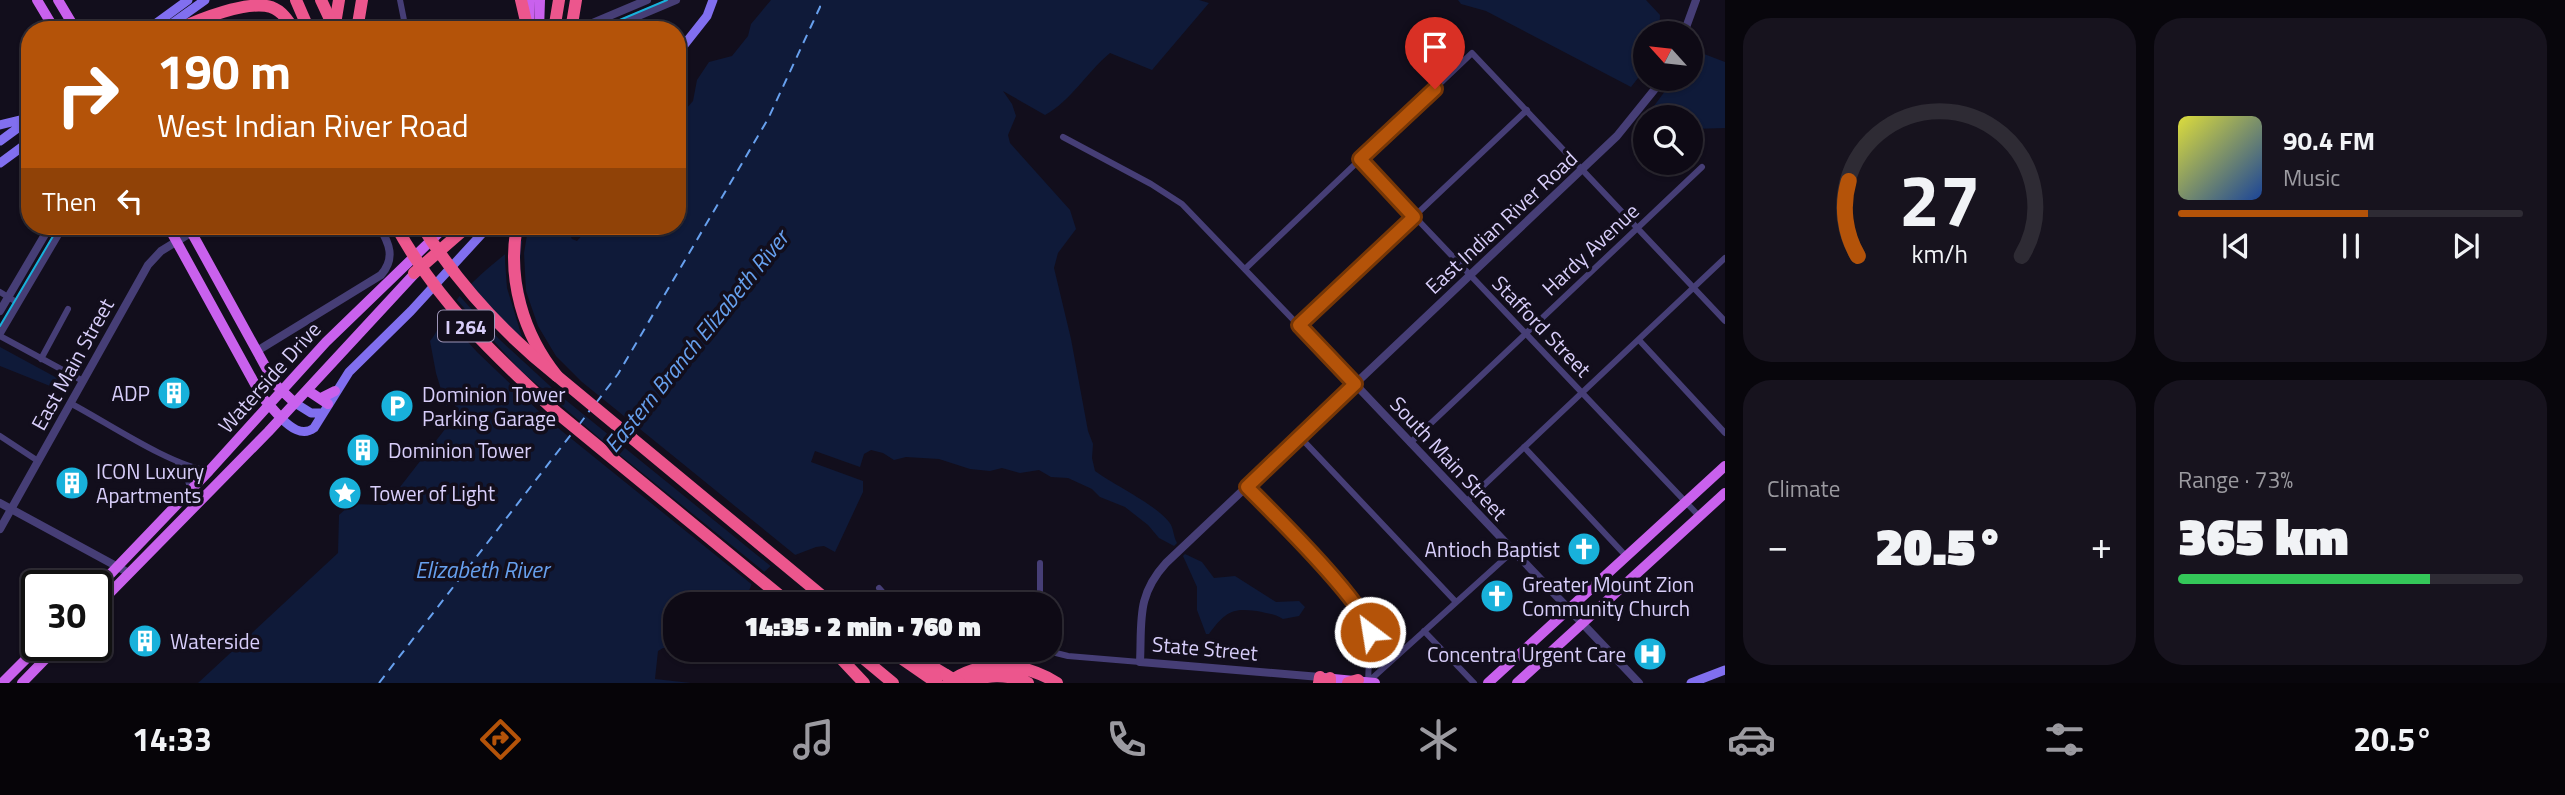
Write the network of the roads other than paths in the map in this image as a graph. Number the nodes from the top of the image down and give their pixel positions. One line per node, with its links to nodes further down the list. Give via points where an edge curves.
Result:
1 (37, 0): 20 (main road)
2 (58, 0): 21 (main road)
3 (188, 0): 22 (main road)
4 (205, 0): 23 (main road)
5 (296, 0): 26 (highway)
6 (321, 0): 27 (highway, bridge)
7 (339, 0): 28 (highway)
8 (362, 0): 29 (highway)
9 (400, 0): 30 (street)
10 (521, 0): 31 (highway)
11 (530, 0): 32 (main road)
12 (540, 0): 33 (main road)
13 (552, 0): 34 (highway)
14 (559, 0): 35 (highway)
15 (576, 0): 36 (highway)
16 (647, 0): 37 (street)
17 (676, 0): 38 (street)
18 (713, 0): 40 (main road)
19 (1696, 0): 39 (street)
20 (50, 21)
21 (71, 21)
22 (159, 21)
23 (176, 21)
24 (199, 21): 25 (highway, via 257,4 278,11)
25 (286, 21)
26 (305, 21)
27 (331, 21)
28 (336, 21)
29 (358, 21)
30 (405, 21)
31 (526, 21)
32 (529, 21)
33 (539, 21)
34 (552, 21)
35 (554, 21)
36 (575, 21)
37 (596, 21)
38 (626, 21)
39 (1688, 21)
40 (686, 43)
41 (1653, 91): 51 (street, East Indian River Road)
42 (1527, 110): 49 (street, via 1472,53); 51 (street); 53 (street)
43 (21, 120): 44 (main road)
44 (0, 125)
45 (21, 125): 47 (main road)
46 (1063, 137): 70 (street, South Main Street, via 1182,204)
47 (0, 141)
48 (21, 148): 50 (main road)
49 (1360, 159): 53 (street, Stafford Street); 70 (street)
50 (0, 163)
51 (1582, 170): 54 (street); 72 (street, East Indian River Road)
52 (1693, 175): 54 (street, Hardy Avenue)
53 (1414, 217): 72 (street, Stafford Street); 81 (street)
54 (1637, 228): 73 (street); 83 (street, Hardy Avenue)
55 (44, 235): 75 (street)
56 (58, 235): 76 (street)
57 (173, 235): 68 (main road)
58 (182, 235): 68 (street, East Main Street)
59 (193, 235): 74 (main road)
60 (384, 235): 86 (street, via 390,253 381,275)
61 (401, 235): 126 (highway, I 264, bridge, via 450,307 491,353)
62 (428, 235): 88 (highway, bridge, via 496,323)
63 (437, 235): 93 (main road, Waterside Drive, via 334,333)
64 (450, 235): 71 (main road, Waterside Drive)
65 (458, 235): 71 (highway)
66 (481, 235): 92 (main road)
67 (516, 235): 88 (highway, I 264, bridge, via 514,270 519,298 536,346)
68 (176, 240): 77 (main road); 89 (street, East Main Street, via 148,265)
69 (1725, 258): 73 (street)
70 (1245, 269): 81 (street, South Main Street)
71 (414, 273): 91 (main road, Waterside Drive)
72 (1470, 275): 83 (street, Stafford Street); 90 (street, East Indian River Road)
73 (1694, 288): 80 (street); 85 (street)
74 (225, 293): 77 (main road); 86 (main road)
75 (4, 294): 76 (street); 79 (street)
76 (18, 303): 84 (street)
77 (212, 306): 82 (main road)
78 (68, 309): 87 (street)
79 (0, 311)
80 (1725, 321)
81 (1299, 325): 90 (street, South Main Street)
82 (226, 331): 86 (main road, via 247,353); 97 (main road)
83 (1525, 334): 94 (street, Stafford Street); 103 (street, Hardy Avenue)
84 (0, 335): 87 (street)
85 (1639, 340): 94 (street); 100 (street)
86 (257, 351): 93 (main road)
87 (41, 359): 89 (street)
88 (557, 376): 127 (highway, I 264)
89 (83, 381): 95 (street, East Main Street)
90 (1355, 384): 102 (street, East Indian River Road); 103 (street, South Main Street)
91 (307, 390): 96 (main road, Waterside Drive); 98 (main road)
92 (335, 391): 98 (main road)
93 (281, 392): 96 (main road); 97 (main road, Waterside Drive)
94 (1582, 393): 104 (street); 113 (street, Stafford Street)
95 (71, 402): 105 (street); 106 (street, East Main Street)
96 (295, 403): 98 (main road, via 311,413); 99 (main road, Waterside Drive)
97 (269, 405): 99 (main road); 108 (main road, Waterside Drive)
98 (324, 405): 99 (main road, via 317,426 308,431)
99 (281, 418): 122 (main road, Waterside Drive)
100 (1725, 433)
101 (0, 436): 106 (street)
102 (1300, 437): 109 (street, East Indian River Road); 130 (street)
103 (1410, 443): 112 (street, South Main Street)
104 (1524, 447): 112 (street); 119 (street)
105 (174, 459): 108 (street); 110 (street, via 184,469)
106 (38, 461): 115 (street, East Main Street)
107 (1725, 466): 113 (main road)
108 (209, 471): 110 (main road, Waterside Drive)
109 (1247, 487): 142 (street, East Indian River Road, via 1153,578 1145,593); 147 (street, via 1367,621 1370,632)
110 (191, 490): 121 (main road, Waterside Drive)
111 (1725, 492): 116 (main road)
112 (1466, 502): 118 (street, South Main Street)
113 (1685, 502): 116 (street, Stafford Street); 119 (main road)
114 (0, 503): 115 (street)
115 (10, 510): 117 (street, East Main Street); 121 (street)
116 (1699, 516): 132 (main road)
117 (0, 529)
118 (1513, 551): 130 (street); 131 (street, South Main Street)
119 (1626, 556): 131 (main road)
120 (1040, 564): 129 (street)
121 (118, 568): 122 (street); 123 (main road, Waterside Drive)
122 (129, 573): 125 (main road, Waterside Drive)
123 (112, 574)
124 (879, 588): 128 (street)
125 (112, 591)
126 (775, 592)
127 (818, 592)
128 (882, 592)
129 (1040, 592)
130 (1456, 602): 133 (street)
131 (1569, 609): 132 (street, South Main Street); 157 (main road)
132 (1582, 623): 158 (main road); 159 (street, South Main Street)
133 (1424, 631): 147 (street); 156 (street)
134 (1062, 654): 142 (street, State Street)
135 (24, 661): 143 (main road)
136 (43, 661): 149 (main road)
137 (840, 662): 150 (highway)
138 (844, 662): 151 (highway)
139 (868, 662): 152 (highway)
140 (910, 662): 146 (highway)
141 (919, 662): 146 (highway)
142 (1140, 662): 145 (street, State Street)
143 (19, 666): 148 (main road); 149 (main road)
144 (1725, 670): 160 (main road)
145 (1325, 680): 147 (main road, State Street)
146 (942, 681): 153 (highway, bridge); 155 (highway, via 1001,666 1034,672)
147 (1363, 682)
148 (2, 683)
149 (22, 683)
150 (853, 683)
151 (864, 683)
152 (893, 683)
153 (962, 683): 154 (highway, via 1000,676)
154 (1027, 683)
155 (1057, 683)
156 (1474, 683)
157 (1488, 683)
158 (1517, 683)
159 (1639, 683)
160 (1691, 683)

